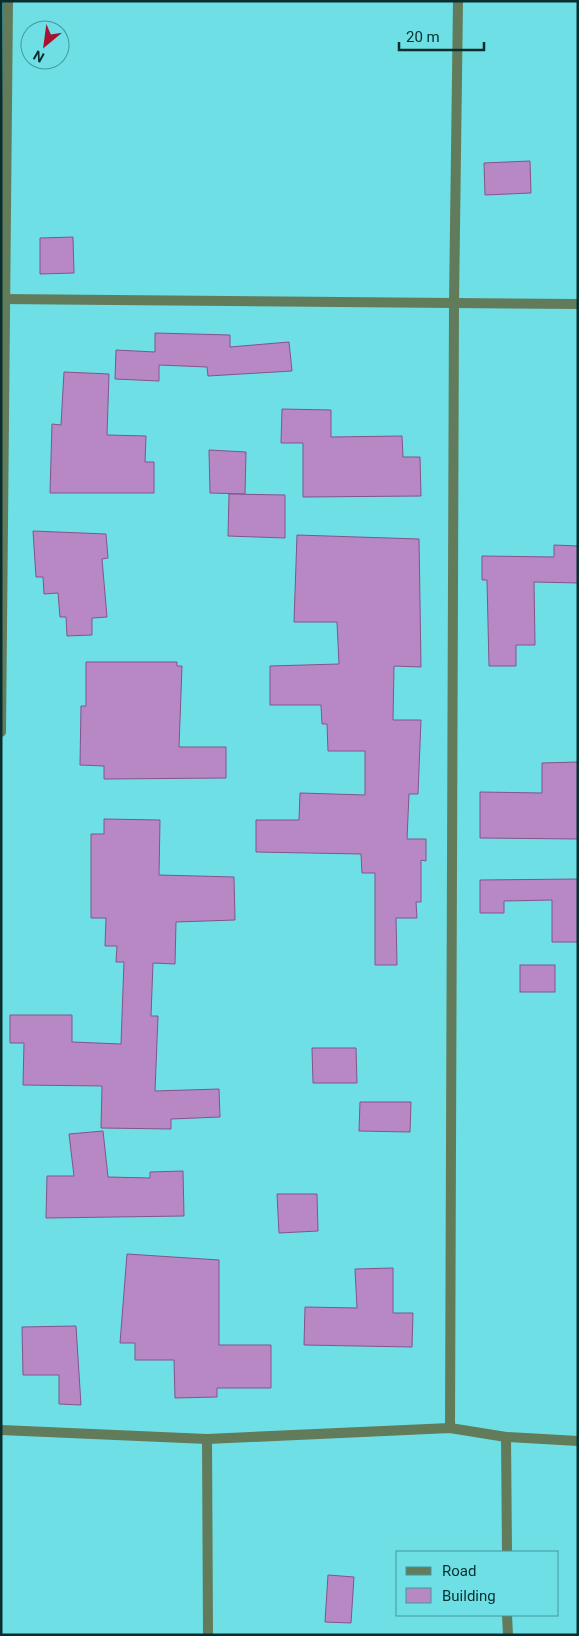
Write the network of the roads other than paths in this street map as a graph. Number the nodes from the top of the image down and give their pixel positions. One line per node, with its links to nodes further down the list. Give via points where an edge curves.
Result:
1 (8, 1): 3 (street)
2 (458, 1): 4 (street)
3 (3, 299): 4 (street); 6 (street)
4 (454, 303): 5 (street); 7 (street)
5 (578, 304)
6 (1, 732)
7 (450, 1428): 9 (street); 10 (street)
8 (1, 1430): 10 (street)
9 (506, 1437): 11 (street); 12 (street)
10 (208, 1439): 14 (street)
11 (578, 1441)
12 (507, 1551)
13 (507, 1616): 15 (street)
14 (208, 1635)
15 (508, 1635)

